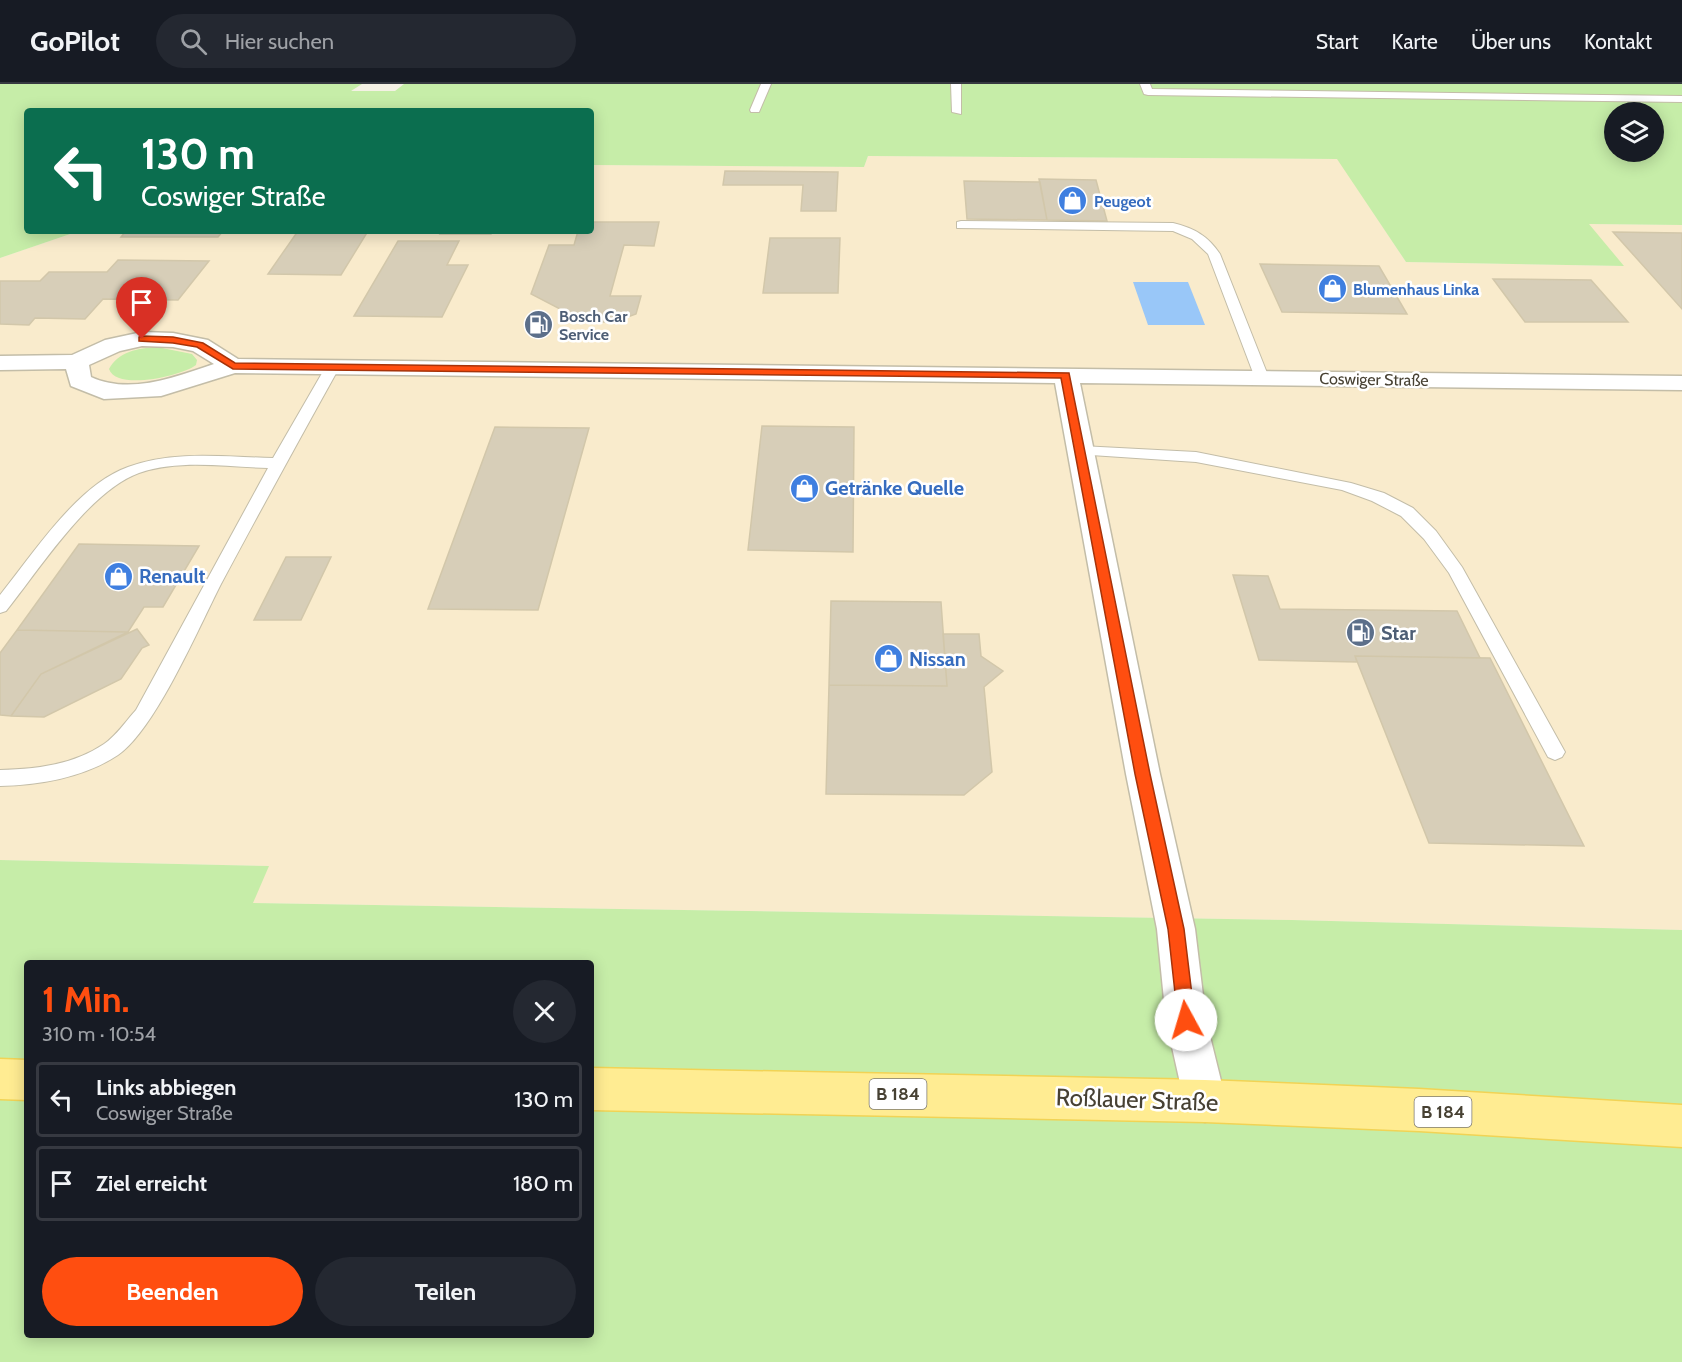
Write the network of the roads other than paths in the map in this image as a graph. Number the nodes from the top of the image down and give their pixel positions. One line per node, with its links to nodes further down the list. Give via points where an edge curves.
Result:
1 (765, 84): 5 (lane)
2 (956, 84): 6 (lane)
3 (1145, 84): 4 (lane, via 1148,92)
4 (1682, 99)
5 (755, 110)
6 (957, 112)
7 (961, 225): 13 (lane, via 1173,227 1191,231 1214,254)
8 (76, 362): 9 (street); 10 (street, via 113,345 162,339 200,345); 10 (street, Coswiger Straße, via 80,381 104,392 161,389)
9 (0, 363)
10 (233, 366): 11 (street, Coswiger Straße)
11 (332, 368): 12 (street, Coswiger Straße); 16 (lane)
12 (1066, 375): 13 (street, Coswiger Straße); 15 (street)
13 (1262, 378): 14 (street, Coswiger Straße)
14 (1682, 383)
15 (1081, 451): 18 (lane, via 1196,457 1345,486 1407,512 1456,571); 23 (street, via 1176,929 1186,1020)
16 (279, 463): 17 (lane, via 171,463 132,470 104,487 75,515); 19 (lane, via 143,715 112,749 80,765 38,777)
17 (0, 607)
18 (1555, 752)
19 (0, 778)
20 (0, 1079): 21 (main road)
21 (24, 1080)
22 (594, 1089): 23 (main road, Roßlauer Straße / B 184)
23 (1205, 1101): 24 (main road, Roßlauer Straße / B 184)
24 (1682, 1126)

